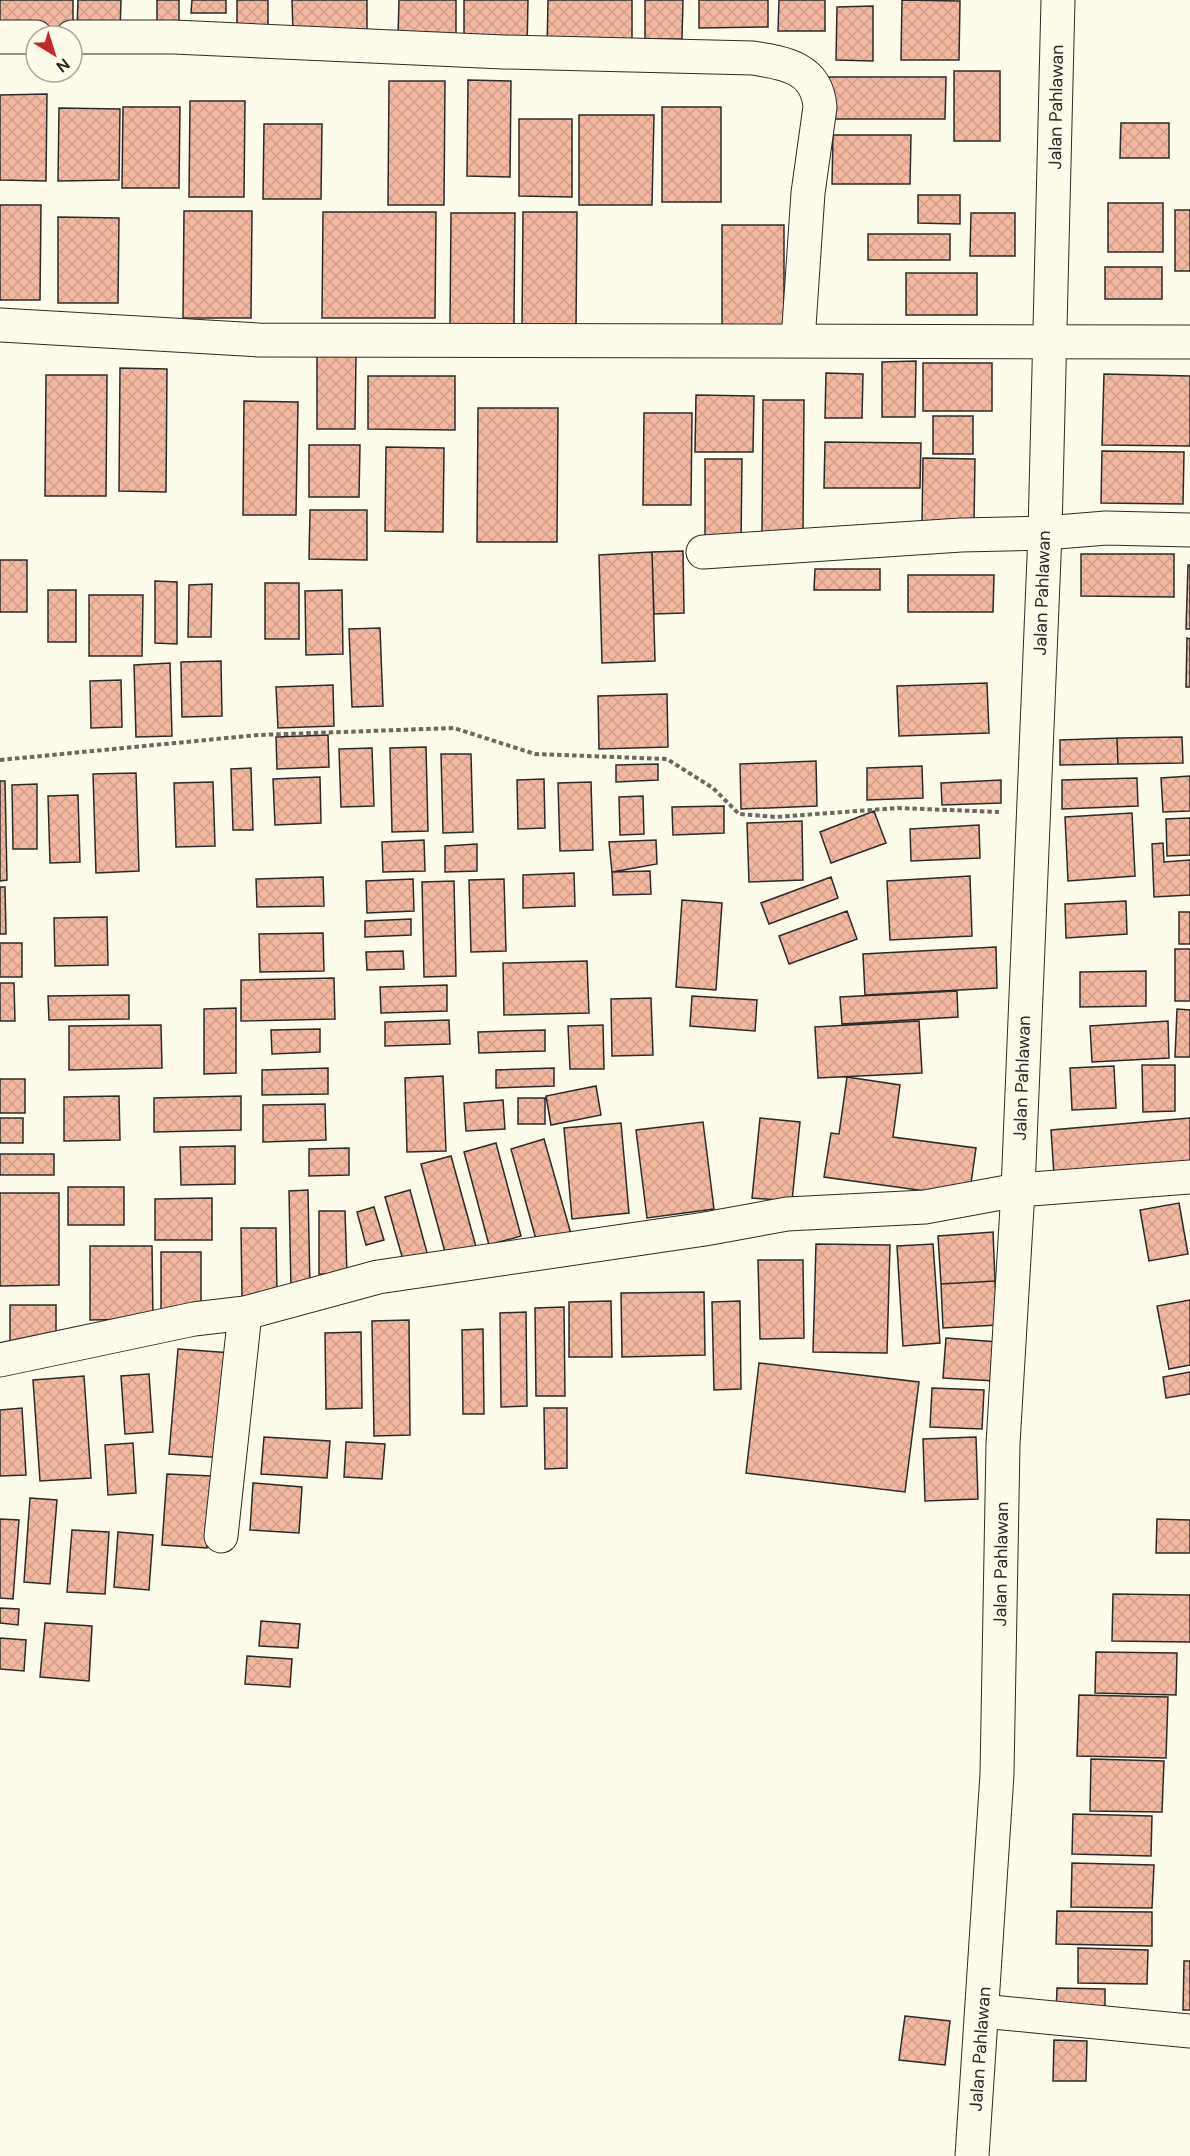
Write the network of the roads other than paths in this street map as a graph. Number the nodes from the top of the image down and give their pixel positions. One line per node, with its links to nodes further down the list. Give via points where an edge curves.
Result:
1 (1058, 0): 6 (street, Jalan Pahlawan)
2 (0, 37): 3 (street)
3 (24, 37)
4 (84, 37): 7 (street, via 753,58 799,69 811,81 820,107 808,193)
5 (0, 325): 7 (street, via 259,340)
6 (1050, 340): 7 (street); 8 (street); 10 (street, Jalan Pahlawan)
7 (798, 341)
8 (1190, 342)
9 (1190, 530): 10 (street, via 1106,528)
10 (1045, 533): 11 (street); 13 (street, Jalan Pahlawan)
11 (703, 552)
12 (1190, 1177): 13 (street)
13 (1018, 1190): 14 (street, via 925,1207 787,1214 378,1277); 17 (street, Jalan Pahlawan, via 1003,1444 997,1774)
14 (245, 1312): 15 (street); 16 (street)
15 (0, 1360)
16 (220, 1536)
17 (982, 2011): 18 (street); 19 (street, Jalan Pahlawan)
18 (1190, 2031)
19 (972, 2156)

